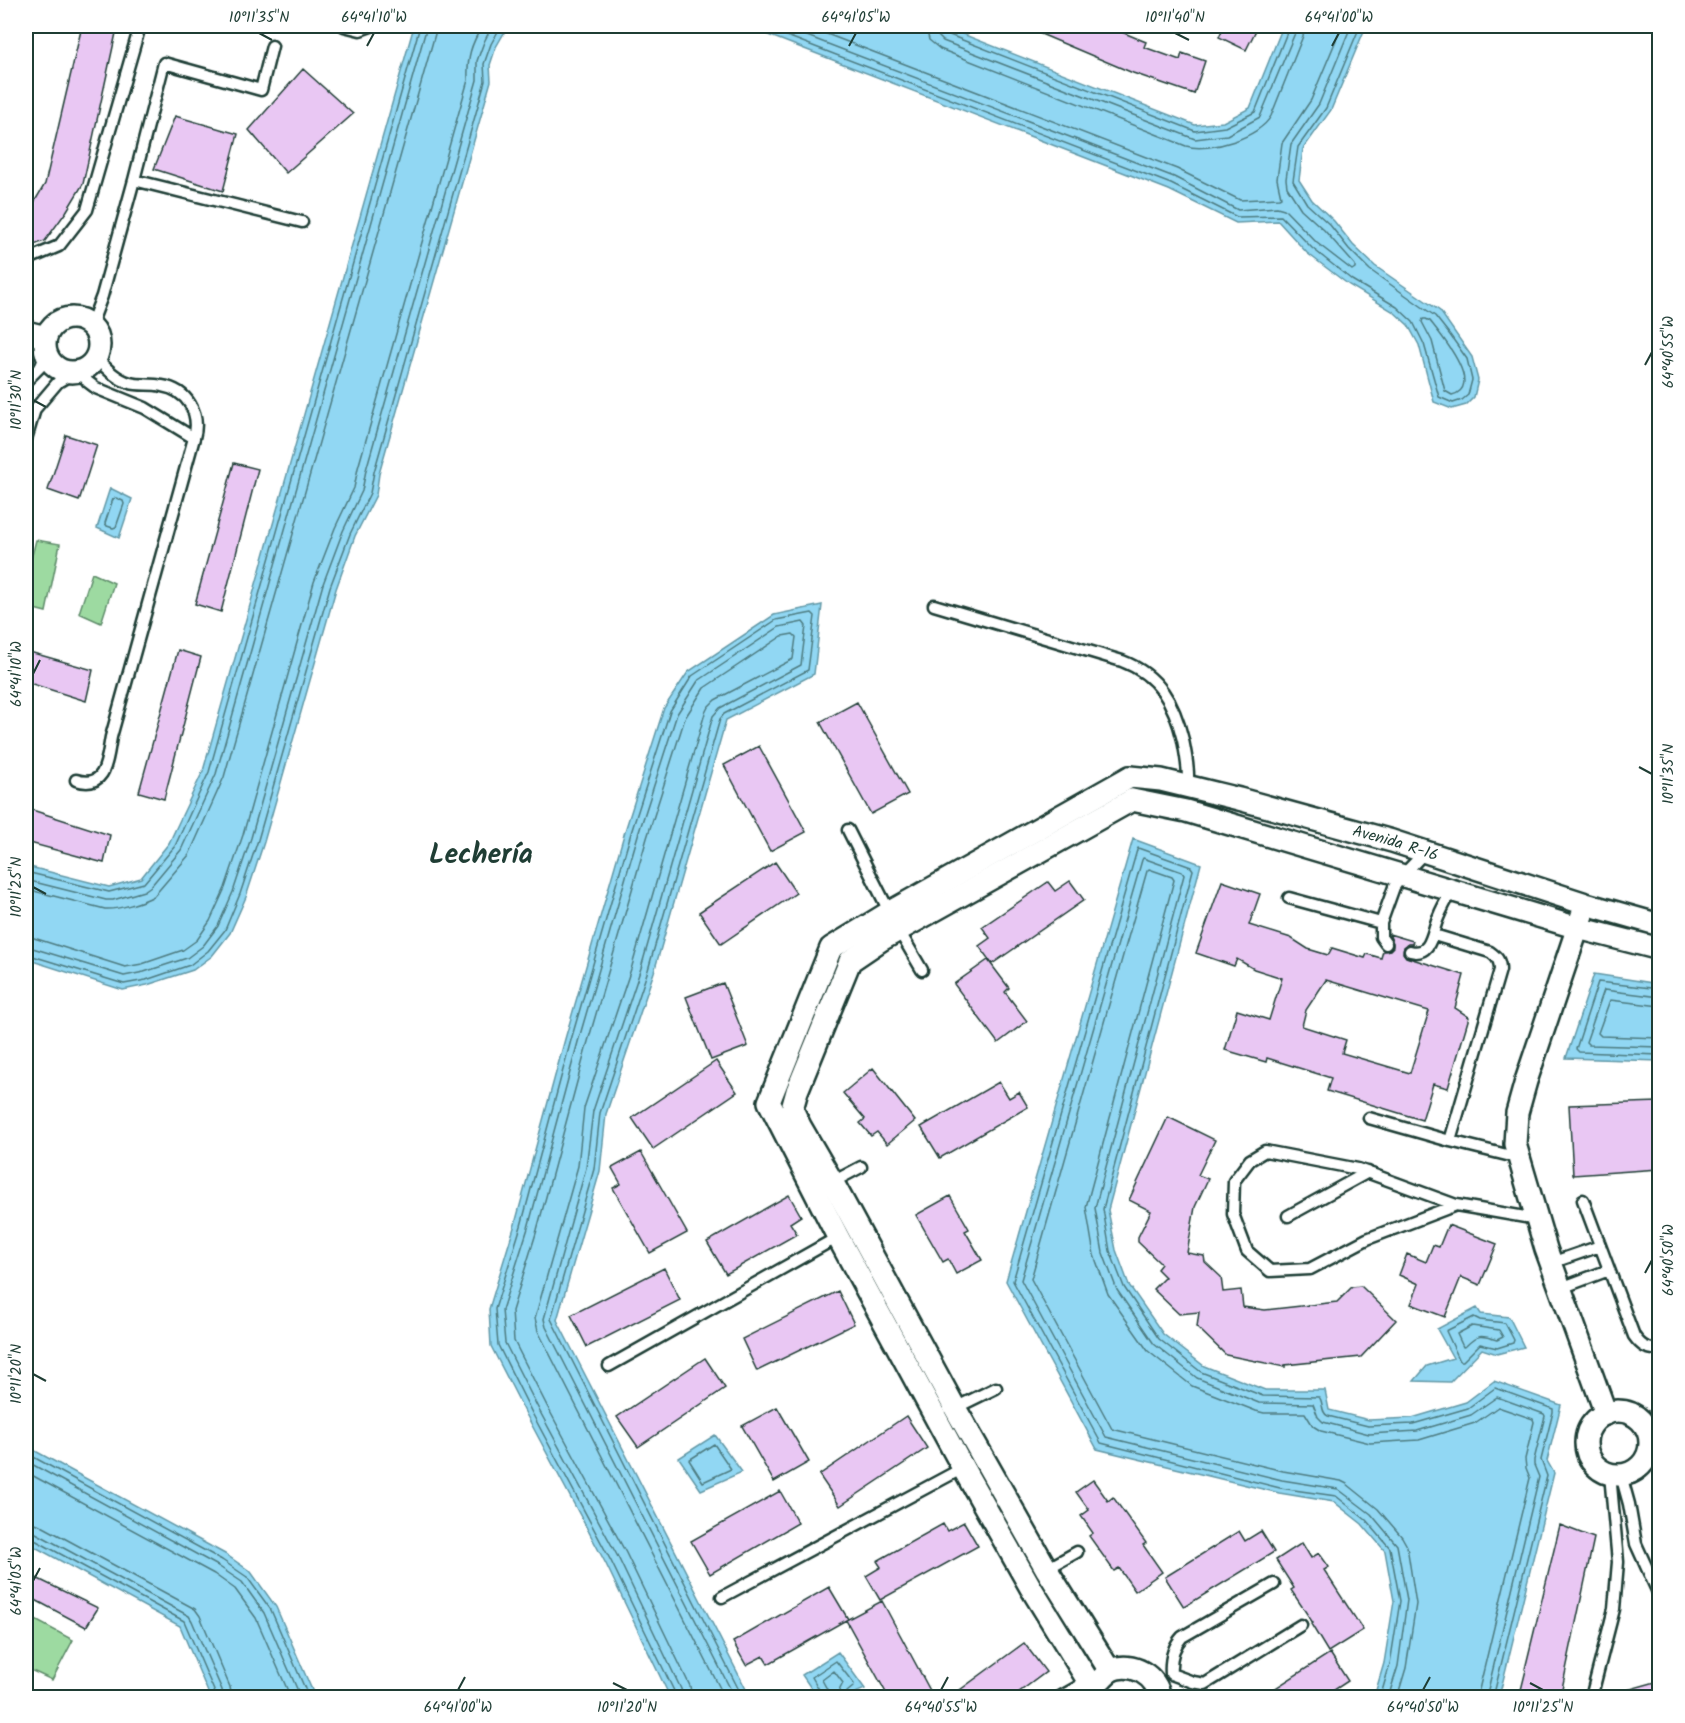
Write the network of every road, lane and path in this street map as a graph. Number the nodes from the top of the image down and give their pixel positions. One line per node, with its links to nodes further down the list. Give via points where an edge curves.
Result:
1 (140, 26): 7 (lane, via 87,210 59,246)
2 (344, 26): 3 (lane, via 360,30)
3 (371, 26)
4 (273, 46): 5 (lane, via 261,90 164,63)
5 (134, 180): 6 (lane); 8 (lane)
6 (302, 222)
7 (26, 260)
8 (91, 325): 9 (street, via 77,318 62,320); 10 (street, via 99,344)
9 (39, 341): 10 (street, via 59,370); 11 (lane, via 41,366)
10 (83, 367): 12 (lane, via 88,382 96,388 145,408); 12 (lane, via 106,368 122,380 160,385 180,393 195,414); 13 (lane, via 58,382 35,409)
11 (26, 381)
12 (194, 438): 16 (lane, via 104,770 92,781)
13 (26, 439)
14 (934, 605): 17 (lane, via 1122,661 1149,675 1164,692 1179,725 1187,758)
15 (1130, 777): 17 (street, Avenida R-16); 18 (street); 25 (street)
16 (76, 780)
17 (1188, 786): 20 (street, Avenida R-16)
18 (1132, 800): 21 (street, Avenida R-16, via 1186,811); 25 (street)
19 (848, 830): 25 (lane)
20 (1425, 852): 21 (lane); 24 (street, Avenida R-16)
21 (1402, 876): 22 (street, Avenida R-16); 26 (lane)
22 (1452, 891): 28 (street, Avenida R-16); 29 (lane, via 1436,921)
23 (1289, 898): 26 (lane)
24 (1586, 904): 27 (street, Avenida R-16); 28 (street)
25 (895, 921): 33 (lane); 39 (street, via 831,948 769,1102)
26 (1381, 923): 30 (lane, via 1381,937)
27 (1659, 925)
28 (1578, 928): 31 (street, Avenida R-16); 36 (street, via 1526,1081 1515,1144)
29 (1434, 935): 32 (lane, via 1427,948); 35 (lane, via 1490,952 1500,963)
30 (1386, 944)
31 (1659, 949)
32 (1410, 951)
33 (922, 970)
34 (1369, 1118): 35 (lane)
35 (1450, 1142): 36 (lane)
36 (1519, 1158): 43 (street)
37 (861, 1167): 39 (lane)
38 (1368, 1172): 41 (lane); 41 (lane, via 1265,1151 1250,1160 1234,1181 1233,1214 1247,1251 1270,1270 1310,1269 1367,1239); 42 (lane)
39 (823, 1187): 44 (street); 49 (street)
40 (1583, 1200): 45 (lane)
41 (1456, 1204): 43 (lane)
42 (1288, 1216)
43 (1537, 1219): 46 (street)
44 (838, 1237): 49 (street); 51 (lane)
45 (1600, 1246): 46 (lane); 47 (lane)
46 (1551, 1263): 48 (street)
47 (1609, 1270): 48 (lane); 50 (lane, via 1634,1336 1641,1346)
48 (1561, 1288): 54 (street)
49 (909, 1347): 53 (street)
50 (1659, 1349)
51 (609, 1366)
52 (996, 1388): 53 (lane)
53 (945, 1413): 56 (street); 59 (street)
54 (1606, 1414): 55 (street, via 1629,1413 1639,1419 1647,1428); 57 (street, via 1589,1429 1586,1445 1596,1466)
55 (1654, 1450): 57 (street, via 1636,1470)
56 (963, 1468): 60 (street); 62 (lane)
57 (1615, 1475): 63 (lane, via 1629,1504 1636,1544); 69 (lane, via 1618,1562 1614,1609)
58 (1077, 1552): 59 (lane)
59 (1047, 1570): 60 (lane); 65 (street)
60 (1027, 1580): 67 (street)
61 (1274, 1584): 66 (lane, via 1182,1637)
62 (722, 1597)
63 (1659, 1597)
64 (1301, 1625): 66 (lane, via 1205,1684)
65 (1110, 1671): 66 (street, via 1137,1669); 67 (street)
66 (1162, 1684)
67 (1093, 1690): 68 (lane)
68 (1058, 1698)
69 (1591, 1698)

